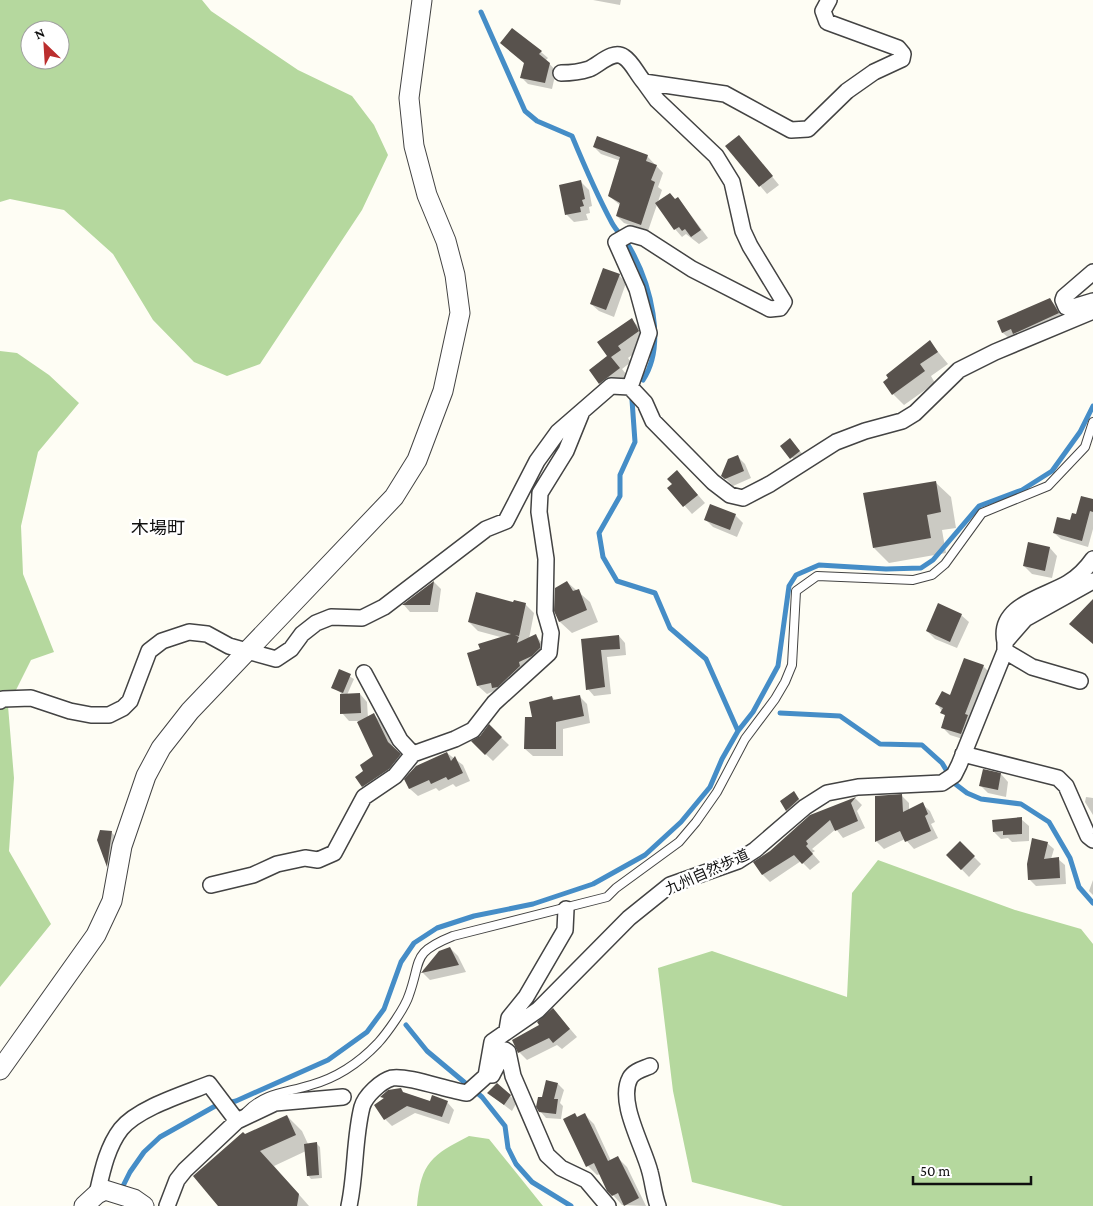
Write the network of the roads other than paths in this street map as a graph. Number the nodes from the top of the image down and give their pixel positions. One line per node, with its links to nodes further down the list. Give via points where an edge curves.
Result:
1 (422, 0): 14 (street, via 409,98 414,146 427,194 446,241 460,313 444,391 417,460 394,497)
2 (829, 0): 4 (street, via 823,11 827,22 898,48 903,54 902,59 874,72 847,91 808,130 790,130 724,94)
3 (561, 73): 4 (street, via 579,72 620,55)
4 (644, 82): 8 (street, via 657,100 719,161 732,182 743,231 782,295 784,306 770,309 692,269 644,238 624,238 649,333)
5 (1093, 272): 6 (street, via 1063,300 1070,308)
6 (1093, 301)
7 (1093, 311): 8 (street, via 959,370 915,413 902,421 836,442 743,498 730,495 713,482 653,421 645,403)
8 (630, 387): 9 (street, via 611,386)
9 (584, 408): 14 (street, via 558,432 538,460 506,521 486,529 384,607 362,618 331,617 316,623 280,658); 18 (street, via 566,451 540,494 539,512 546,559 545,612 551,633 549,653 494,703 473,730)
10 (1093, 422): 22 (lane, via 1085,446 1048,486 982,513 945,564 932,574 913,580 817,576 796,591 792,665 785,682 737,751 718,792 679,842 616,888 608,898)
11 (1093, 559): 13 (street, via 1070,582 1024,602 1005,625)
12 (1093, 581): 13 (street, via 1025,619)
13 (1005, 646): 16 (street, via 1032,667); 19 (street)
14 (248, 653): 17 (street, via 207,634 190,632 162,641 149,650 130,701 108,715 91,716 31,698); 25 (street, via 190,711 161,748 133,809 112,901 96,936)
15 (364, 673): 18 (street, via 400,740)
16 (1080, 681)
17 (0, 701)
18 (413, 754): 21 (street, via 395,776 364,797 334,853 318,860 306,858 277,864 253,875)
19 (961, 759): 20 (street, via 1058,778 1066,786 1088,836); 23 (street, 九州自然歩道, via 954,775 942,783 858,786 827,793 738,861 670,885 629,918 538,1010)
20 (1093, 840)
21 (211, 885)
22 (566, 909): 23 (street, via 565,930 526,997 509,1018); 28 (lane, via 461,934 433,945 419,957 409,996 391,1025 353,1066 313,1085 258,1100)
23 (506, 1030): 26 (street, 九州自然歩道, via 492,1042)
24 (650, 1066): 34 (street, via 633,1073 627,1094)
25 (0, 1070)
26 (483, 1080): 32 (street, via 467,1093 392,1078 373,1091 362,1105); 33 (street, via 492,1075 505,1050 508,1052 513,1076 547,1155 561,1168 586,1180)
27 (343, 1097): 28 (street, via 275,1103)
28 (237, 1121): 29 (street, via 209,1084 141,1114 121,1128 110,1147); 31 (street, via 185,1170 177,1180)
29 (96, 1197): 30 (street)
30 (139, 1203)
31 (167, 1206)
32 (349, 1206)
33 (608, 1206)
34 (658, 1206)

